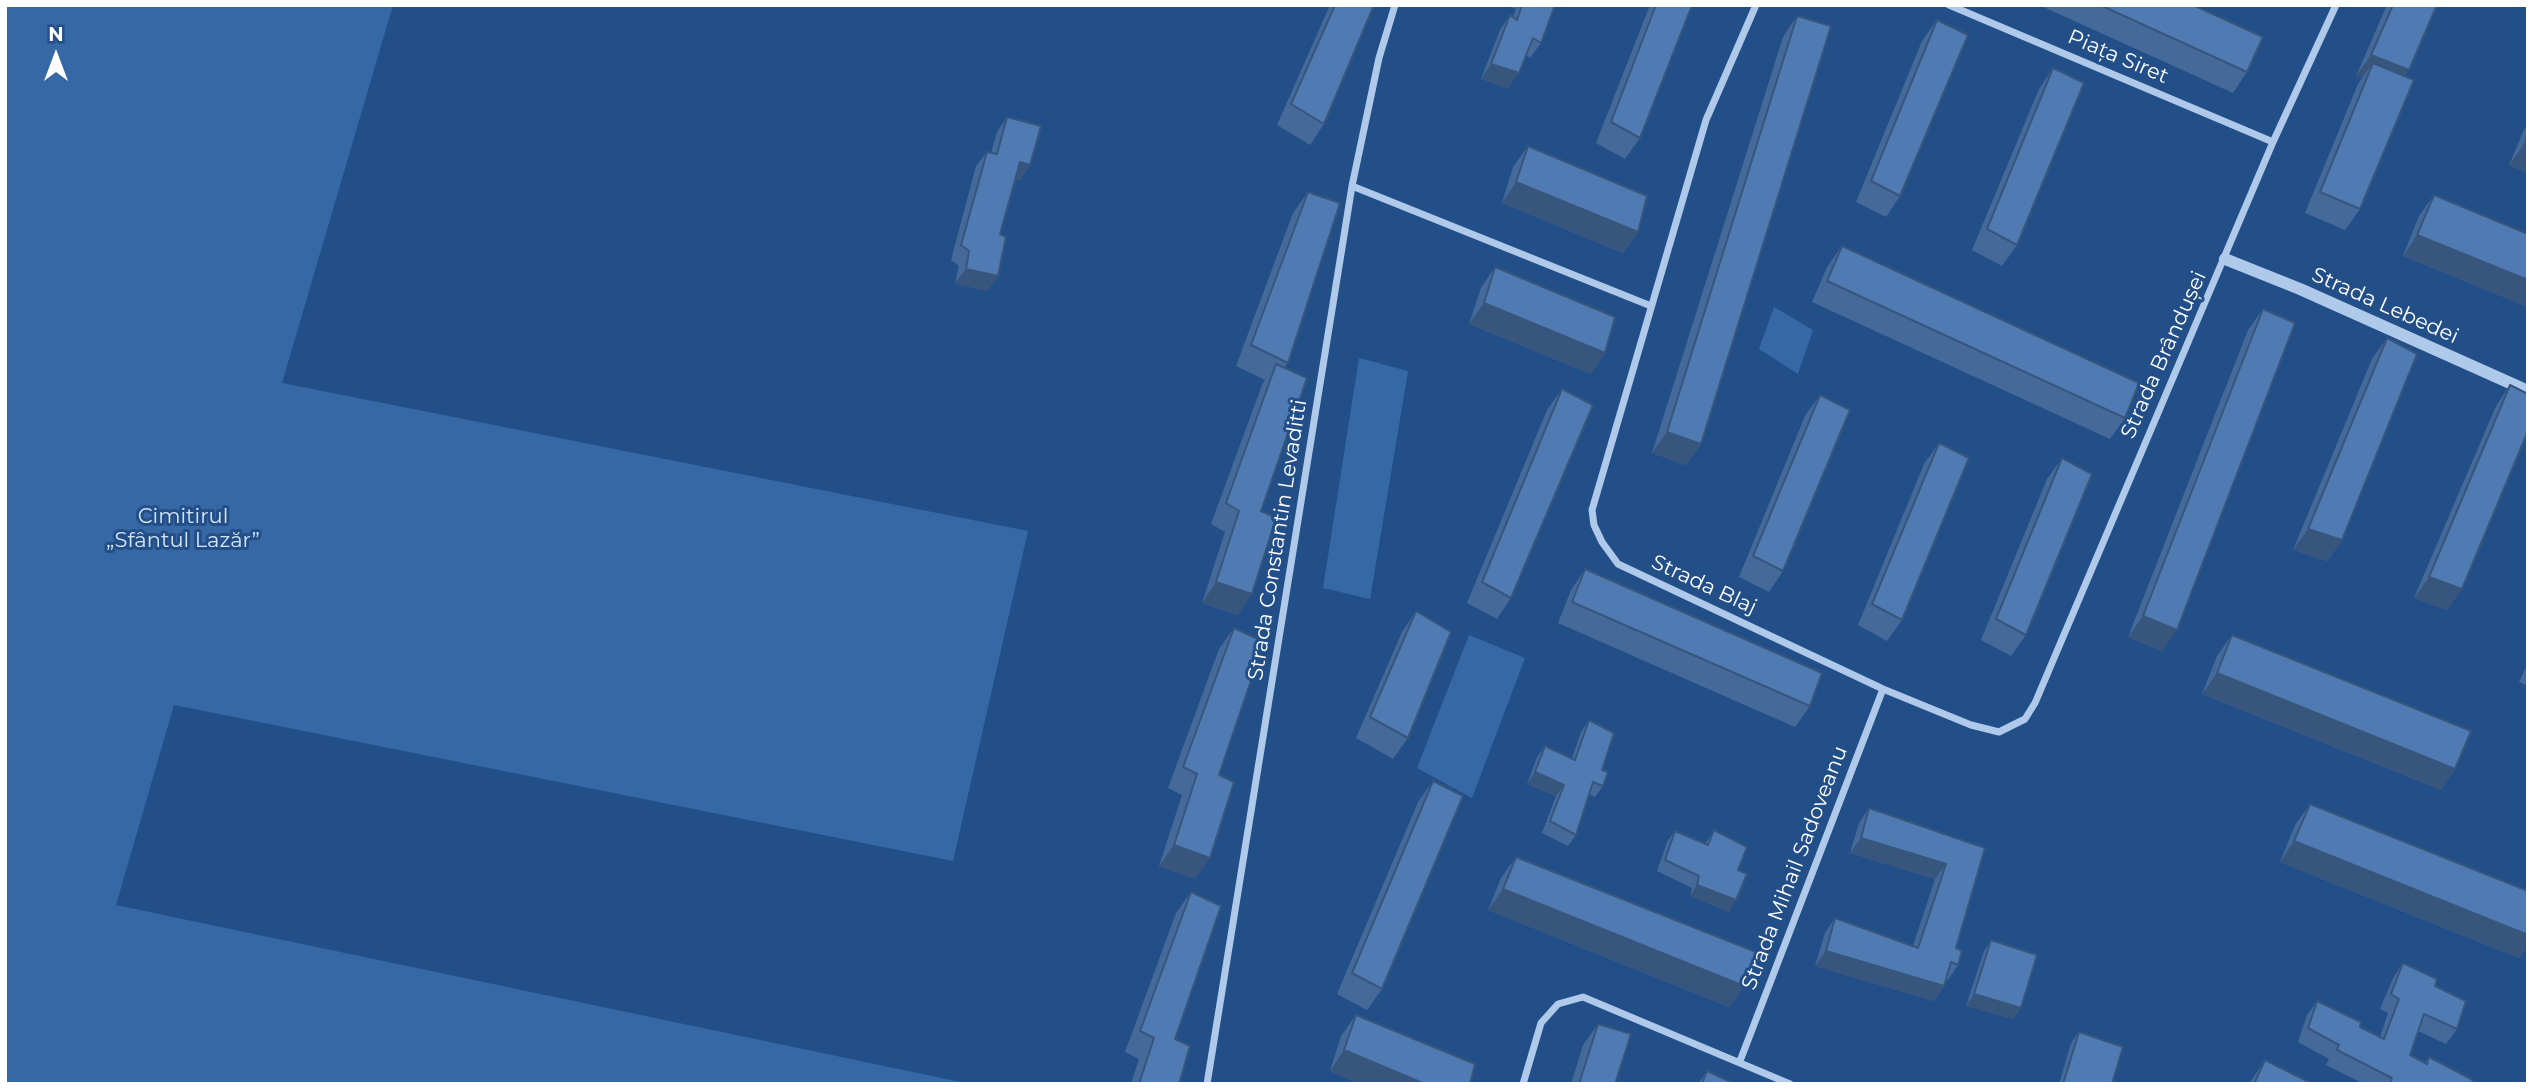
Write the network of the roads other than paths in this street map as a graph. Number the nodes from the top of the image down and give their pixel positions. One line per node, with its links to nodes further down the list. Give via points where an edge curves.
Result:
1 (1395, 5): 6 (street, Strada Constantin Levaditti)
2 (1756, 5): 8 (street, Strada Blaj, via 1706,120)
3 (1949, 5): 5 (street, Piața Siret)
4 (2336, 5): 5 (street, Strada Brândușei)
5 (2273, 142): 7 (street, Strada Brândușei)
6 (1352, 186): 8 (street); 13 (street, Strada Constantin Levaditti)
7 (2225, 260): 9 (street, Strada Lebedei); 11 (street, Strada Brândușei)
8 (1651, 306): 10 (street, Strada Blaj, via 1592,510 1602,542 1618,564)
9 (2528, 391)
10 (1883, 689): 11 (street, Strada Blaj, via 1984,730 1999,732); 12 (street, Strada Mihail Sadoveanu)
11 (2025, 719)
12 (1740, 1061): 14 (street, via 1583,997 1558,1004 1541,1023); 15 (street)
13 (1207, 1084)
14 (1523, 1084)
15 (1790, 1084)

